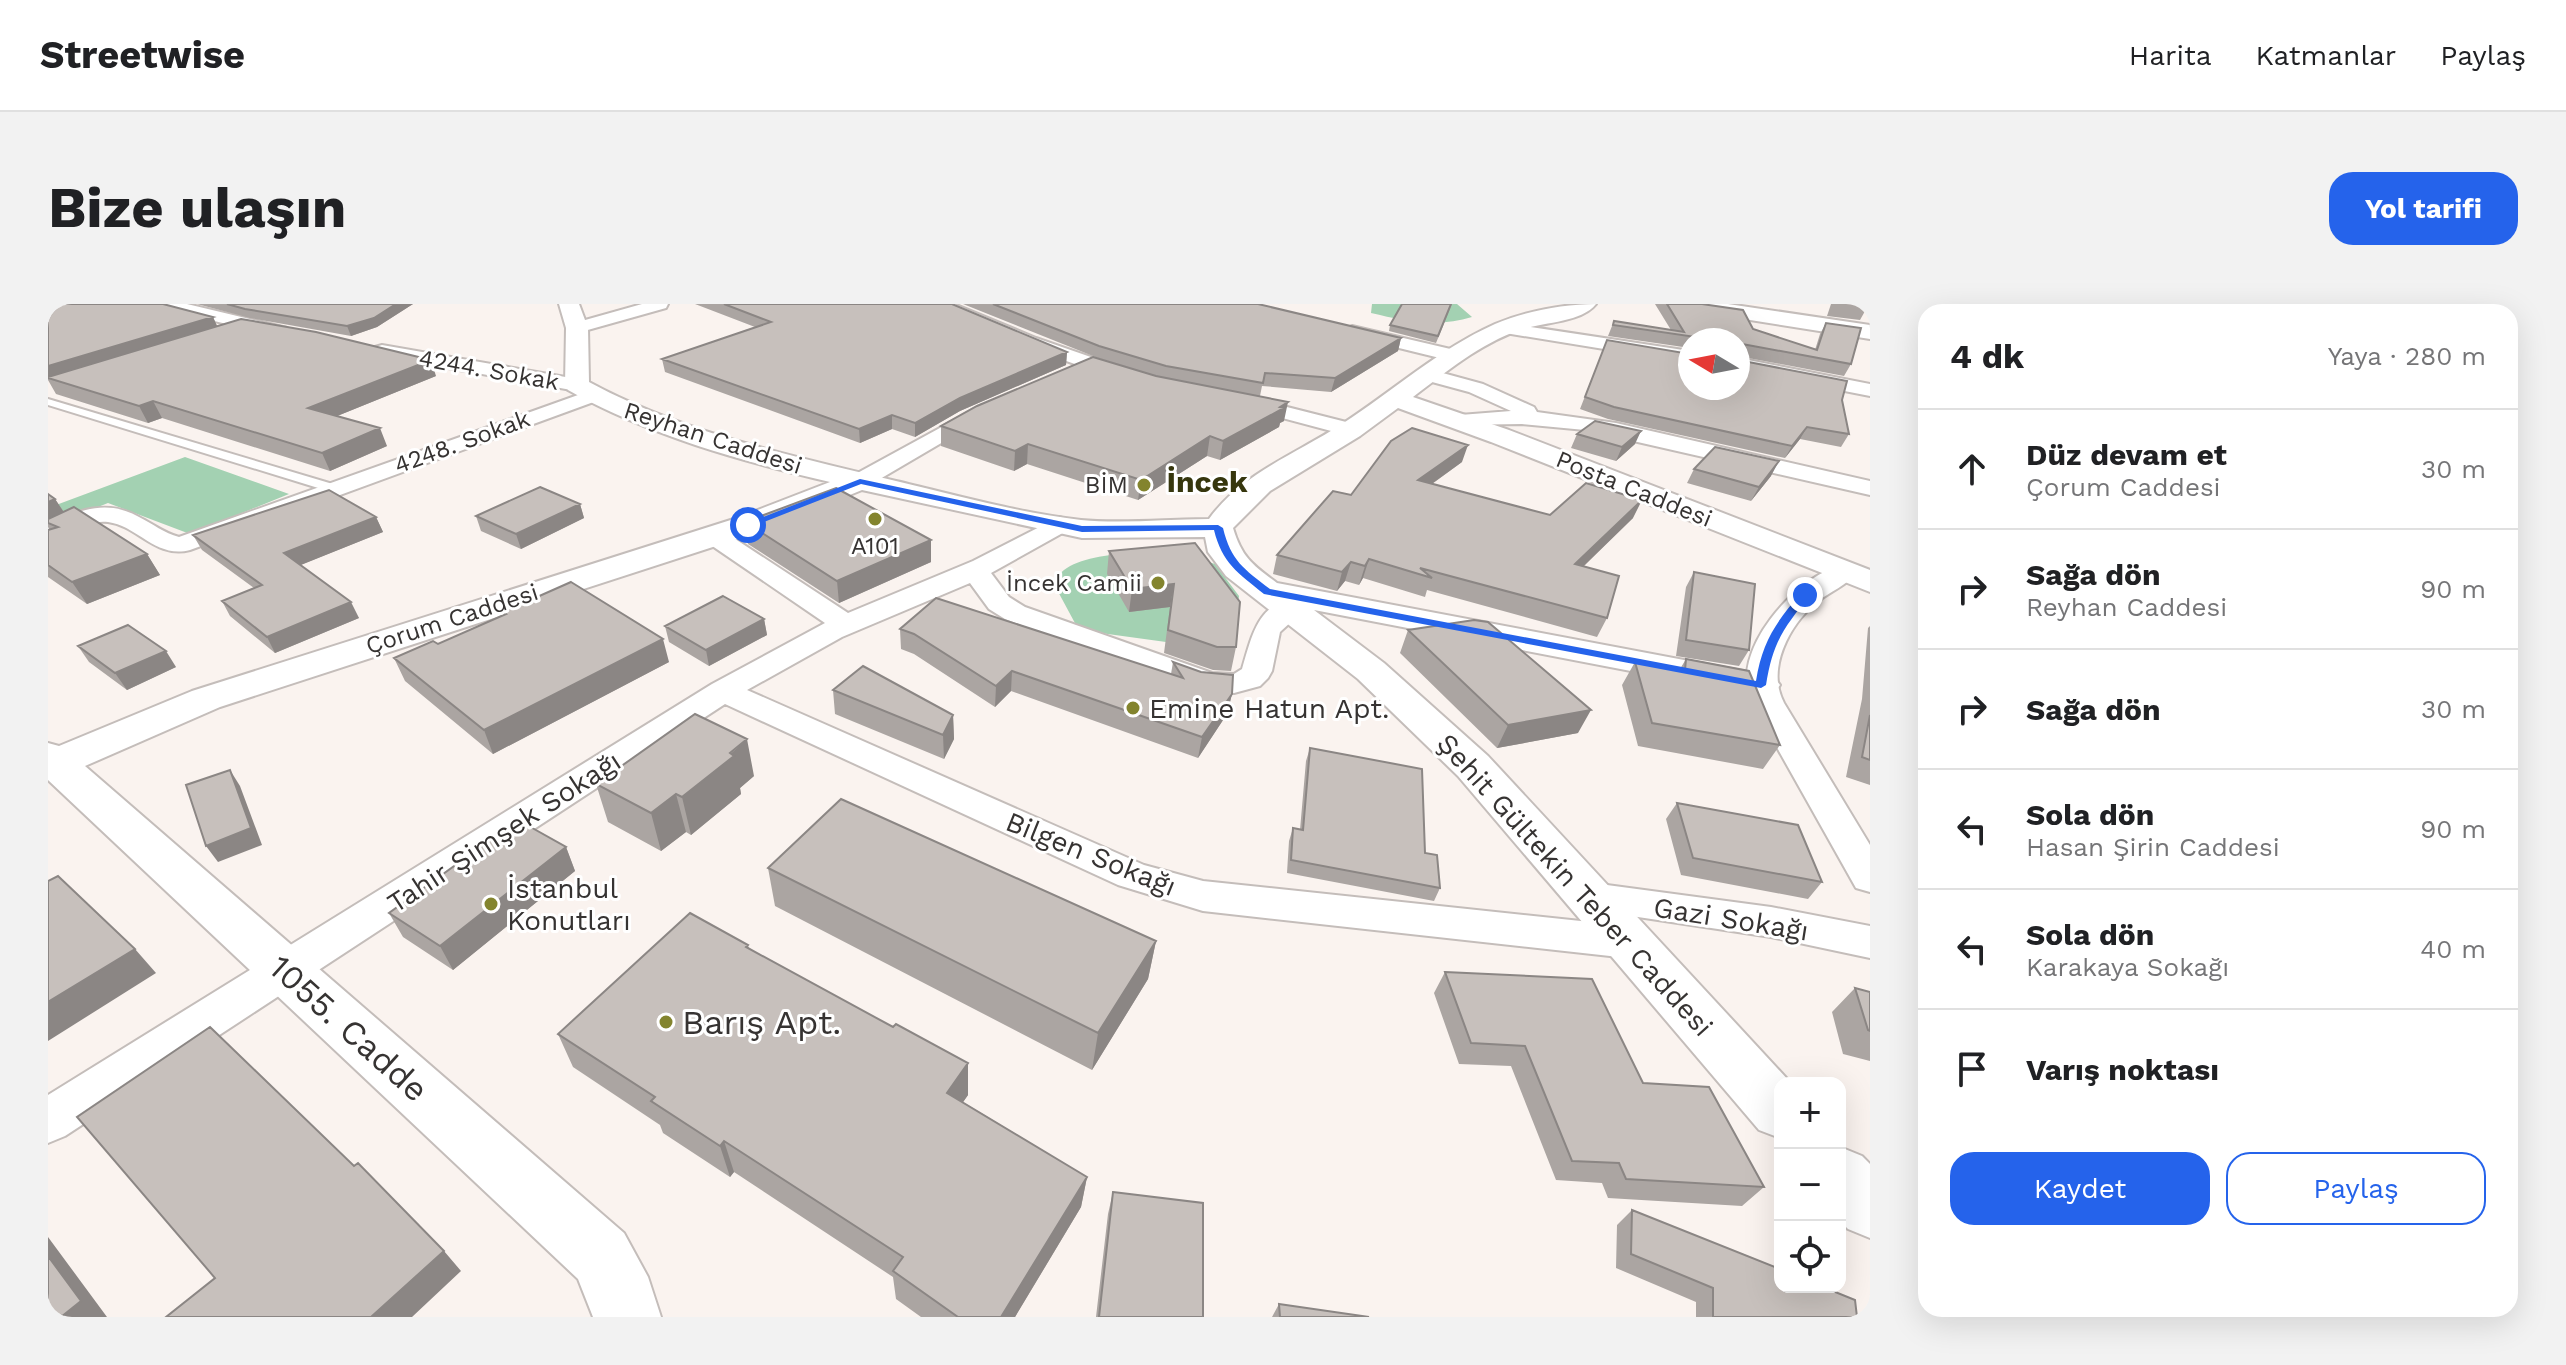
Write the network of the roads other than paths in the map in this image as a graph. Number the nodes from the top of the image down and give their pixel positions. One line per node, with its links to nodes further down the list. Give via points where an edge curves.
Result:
1 (60, 304): 8 (street)
2 (166, 304): 14 (street)
3 (660, 304): 10 (street)
4 (940, 304): 20 (street)
5 (1586, 304): 11 (street, via 1550,317)
6 (1687, 304): 15 (street)
7 (1766, 304): 12 (street)
8 (48, 308)
9 (263, 308): 14 (street)
10 (573, 316): 27 (street)
11 (1521, 318): 18 (street); 19 (street)
12 (1870, 321)
13 (1332, 326): 19 (street)
14 (223, 327): 16 (street)
15 (1870, 332)
16 (307, 337)
17 (367, 348): 27 (street, 4244. Sokak)
18 (1678, 354)
19 (1452, 355): 22 (street)
20 (1090, 365): 23 (street); 24 (street)
21 (1750, 366): 25 (street)
22 (1428, 375): 29 (street); 31 (street, via 1505,399)
23 (1061, 377)
24 (1146, 382)
25 (1870, 390)
26 (51, 391): 35 (lane)
27 (585, 391): 34 (street, Reyhan Caddesi, via 668,427); 35 (street, 4248. Sokak)
28 (1216, 396): 33 (street)
29 (1396, 399): 32 (street, Posta Caddesi); 33 (street)
30 (1005, 401): 34 (street)
31 (1539, 418): 32 (street); 36 (street, via 1651,437)
32 (1460, 421): 42 (street, Posta Caddesi)
33 (1350, 430): 38 (street, via 1253,491 1227,512)
34 (860, 481): 37 (street, Reyhan Caddesi); 40 (street, Çorum Caddesi)
35 (332, 488): 39 (street, 4248. Sokak, via 181,545 168,545 116,515 100,514)
36 (1870, 488)
37 (1059, 525): 38 (street, Reyhan Caddesi, via 1110,530); 41 (street, Tahir Şimşek Sokağı)
38 (1218, 528): 43 (street, Şehit Gültekin Teber Caddesi, via 1224,552 1238,569)
39 (48, 534)
40 (714, 536): 44 (street); 47 (street, Çorum Caddesi, via 206,699)
41 (976, 572): 43 (street, via 999,603 1015,613 1225,684 1239,684 1259,671 1264,630 1278,615); 44 (street, Tahir Şimşek Sokağı)
42 (1857, 577): 45 (street, via 1805,595 1787,613 1772,642)
43 (1279, 601): 45 (street); 49 (street, Şehit Gültekin Teber Caddesi, via 1371,671 1473,766)
44 (846, 624): 46 (street, Tahir Şimşek Sokağı)
45 (1761, 685): 48 (street)
46 (723, 691): 50 (street, Bilgen Sokağı, via 1055,842 1177,891); 52 (street, Tahir Şimşek Sokağı)
47 (51, 762): 52 (street, 1055. Cadde)
48 (1870, 878)
49 (1592, 898): 50 (street, Şehit Gültekin Teber Caddesi); 51 (street, Gazi Sokağı, via 1771,922)
50 (1628, 942): 53 (street, Şehit Gültekin Teber Caddesi)
51 (1870, 942)
52 (287, 972): 54 (street, Tahir Şimşek Sokağı); 57 (street, 1055. Cadde, via 601,1256)
53 (1774, 1105)
54 (48, 1121)
55 (1846, 1182): 56 (street)
56 (1870, 1208)
57 (627, 1317)

